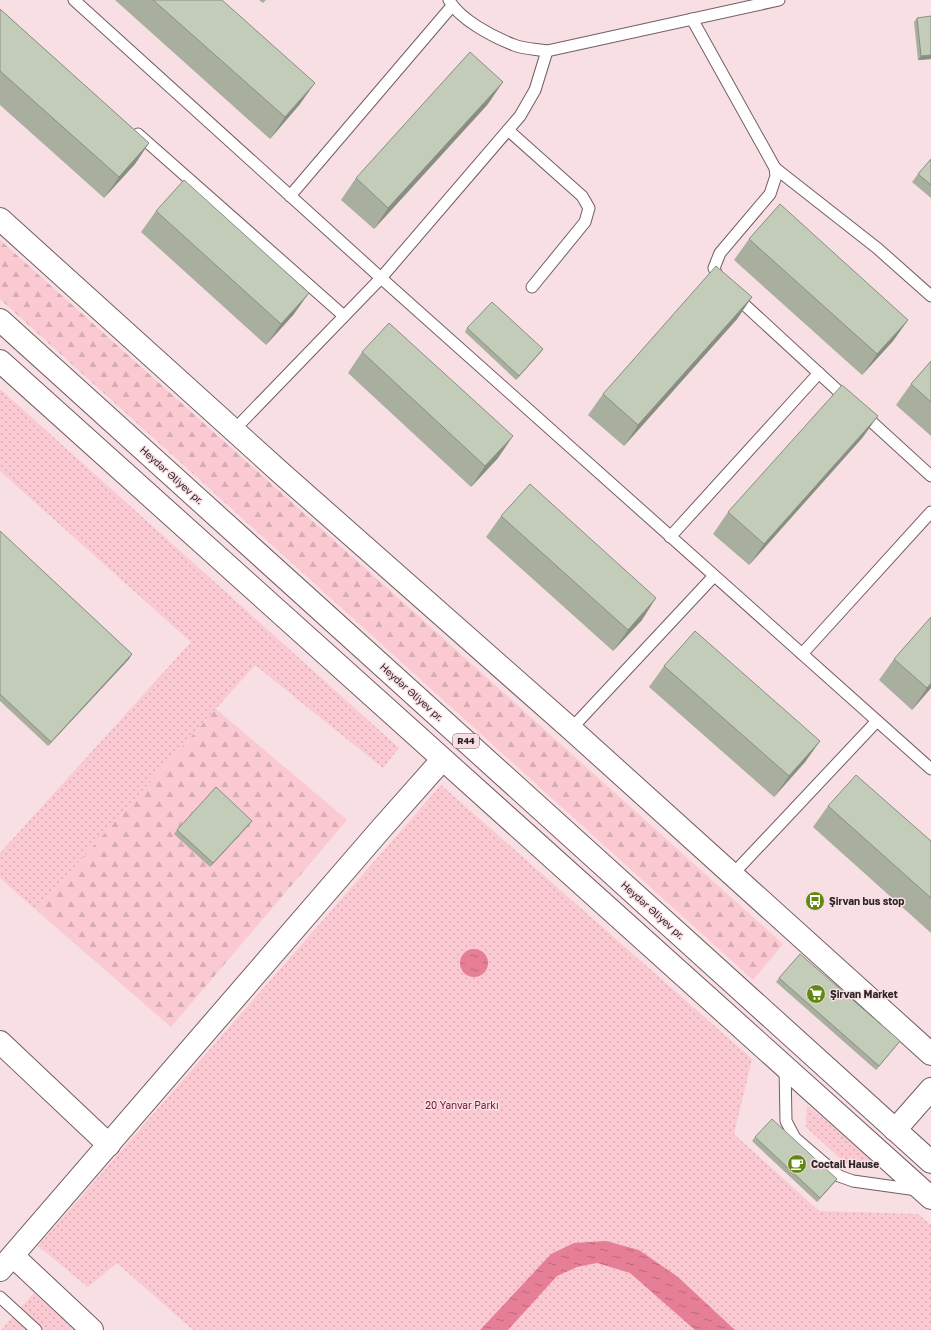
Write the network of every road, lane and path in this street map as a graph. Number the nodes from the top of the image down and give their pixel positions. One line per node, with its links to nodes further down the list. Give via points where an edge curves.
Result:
1 (74, 0): 9 (lane)
2 (779, 0): 4 (lane)
3 (451, 3): 5 (lane, via 478,28 515,46); 9 (lane)
4 (692, 19): 5 (lane); 8 (lane)
5 (547, 51): 7 (lane, via 535,90 520,116)
6 (130, 127): 14 (lane)
7 (508, 130): 11 (lane); 12 (lane, via 582,196 588,208 585,222)
8 (775, 168): 13 (lane, via 877,248); 17 (lane, via 776,176 770,194 720,253 714,268 721,283)
9 (290, 196): 11 (lane)
10 (0, 219): 18 (main road)
11 (381, 278): 14 (lane); 21 (lane)
12 (532, 287)
13 (931, 296)
14 (344, 316): 18 (lane)
15 (0, 320): 33 (main road, Heydər Əliyev pr. / R44)
16 (0, 361): 26 (main road)
17 (819, 373): 19 (lane); 21 (lane)
18 (234, 430): 25 (main road)
19 (931, 476)
20 (931, 512): 23 (lane)
21 (670, 537): 22 (lane)
22 (714, 576): 23 (lane); 25 (lane)
23 (802, 654): 24 (lane)
24 (877, 721): 27 (lane); 28 (lane)
25 (571, 729): 28 (main road)
26 (442, 760): 31 (main road); 34 (main road)
27 (931, 769)
28 (733, 874): 30 (main road)
29 (0, 1042): 34 (main road)
30 (931, 1054)
31 (785, 1067): 36 (main road); 36 (lane, via 786,1121 795,1138 828,1168 839,1176 853,1181)
32 (931, 1089): 33 (main road)
33 (895, 1130): 35 (main road, Heydər Əliyev pr. / R44)
34 (108, 1145): 37 (main road)
35 (931, 1162)
36 (927, 1194)
37 (6, 1263): 40 (main road)
38 (0, 1297): 39 (lane)
39 (36, 1330)
40 (92, 1330)

